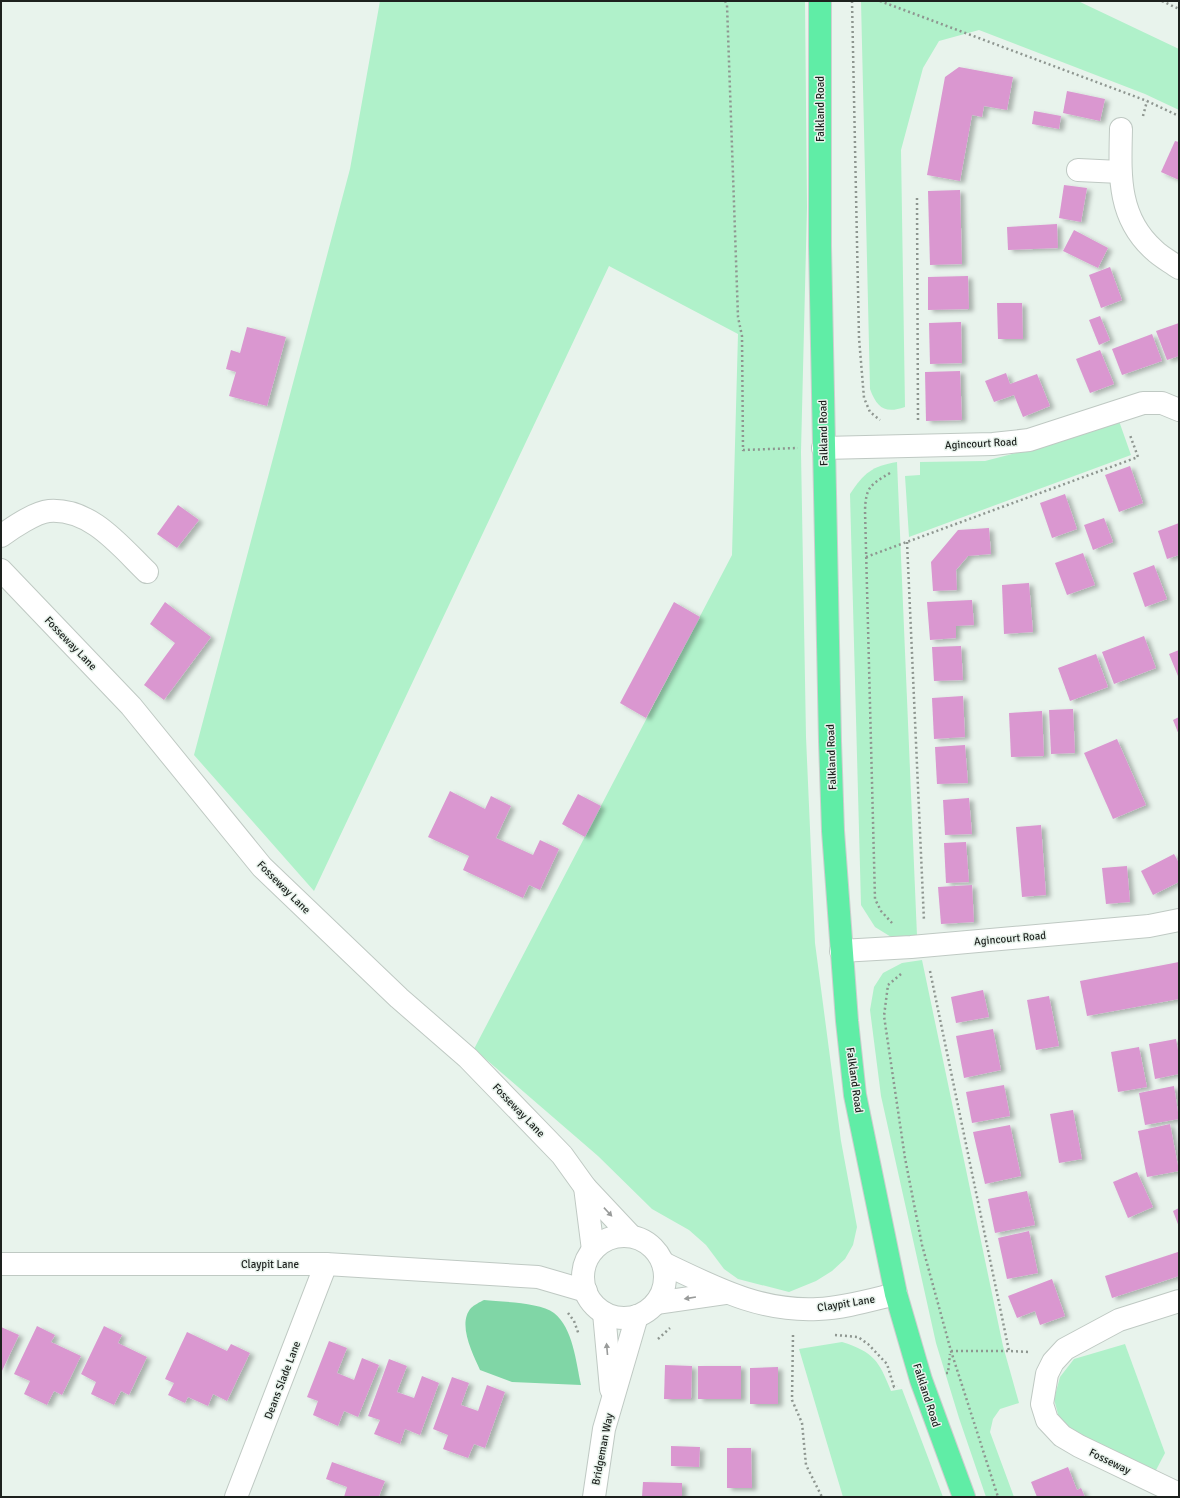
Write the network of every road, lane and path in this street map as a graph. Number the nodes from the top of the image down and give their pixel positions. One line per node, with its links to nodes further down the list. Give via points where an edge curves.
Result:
1 (725, 1): 17 (path, via 730,66 738,317 742,336 743,450)
2 (820, 1): 17 (highway, Falkland Road)
3 (852, 1): 15 (path, via 859,338 864,398 870,412 878,420)
4 (880, 1): 7 (path, via 1146,101)
5 (1162, 1): 6 (path)
6 (1179, 9)
7 (1179, 116)
8 (1121, 129): 10 (street)
9 (1078, 170): 10 (street)
10 (1120, 172): 12 (street, via 1124,202 1136,229 1154,250)
11 (917, 198): 16 (path)
12 (1179, 268)
13 (1121, 410): 14 (street, Agincourt Road, via 1143,403 1162,403); 16 (street, Agincourt Road, via 1029,440 993,444); 20 (path, via 1138,457)
14 (1179, 410)
15 (885, 422)
16 (918, 446): 17 (street, Agincourt Road)
17 (823, 448): 25 (highway, Falkland Road, via 832,816)
18 (894, 470): 20 (path, via 873,483 866,492)
19 (1, 536): 22 (street, via 18,524 48,511 73,513 97,525)
20 (866, 557): 24 (path, via 875,899 881,911 895,926 908,924)
21 (1, 570): 27 (street, Fosseway Lane, via 131,706 262,867 399,998 468,1058 562,1155)
22 (147, 572)
23 (1179, 920): 24 (street, Agincourt Road, via 1149,926)
24 (911, 947): 25 (street, Agincourt Road)
25 (841, 951): 36 (highway, Falkland Road, via 855,1095)
26 (902, 974): 47 (path, via 888,985 884,1016 905,1158 921,1237)
27 (585, 1187): 28 (street, Fosseway Lane, one-way to 28); 29 (street, Fosseway Lane)
28 (631, 1236): 29 (street, via 617,1236 604,1241); 30 (street, via 645,1241 655,1250)
29 (589, 1257): 33 (street, Claypit Lane); 34 (street, via 583,1277)
30 (663, 1263): 35 (street, Claypit Lane); 38 (street, via 666,1277 663,1291)
31 (1, 1264): 32 (street, Claypit Lane)
32 (326, 1264): 33 (street, Claypit Lane); 52 (street, Deans Slade Lane)
33 (538, 1277): 34 (street, Claypit Lane)
34 (586, 1291): 40 (street, via 593,1304)
35 (725, 1293): 36 (street, Claypit Lane, via 787,1308 819,1309); 38 (street, Claypit Lane, one-way to 38)
36 (896, 1294): 55 (highway, Falkland Road, via 921,1380)
37 (1179, 1301): 48 (street, via 1119,1320 1065,1349)
38 (656, 1303): 41 (street)
39 (564, 1309): 45 (path, via 574,1322)
40 (604, 1313): 41 (street, via 614,1317); 50 (street, Bridgeman Way, one-way to 40)
41 (637, 1316): 50 (street, Bridgeman Way)
42 (672, 1327): 46 (path)
43 (794, 1330): 54 (path, via 792,1400 802,1423 806,1465)
44 (833, 1335): 49 (path, via 858,1337 868,1344 887,1364)
45 (581, 1340)
46 (656, 1341)
47 (951, 1351): 48 (path, via 1029,1352); 56 (path)
48 (1053, 1362): 51 (street, Fosseway, via 1044,1387 1042,1404 1047,1420 1062,1436)
49 (894, 1387)
50 (612, 1402): 53 (street, Bridgeman Way, via 604,1429)
51 (1179, 1494)
52 (236, 1497)
53 (594, 1497)
54 (822, 1497)
55 (964, 1497)
56 (998, 1497)

